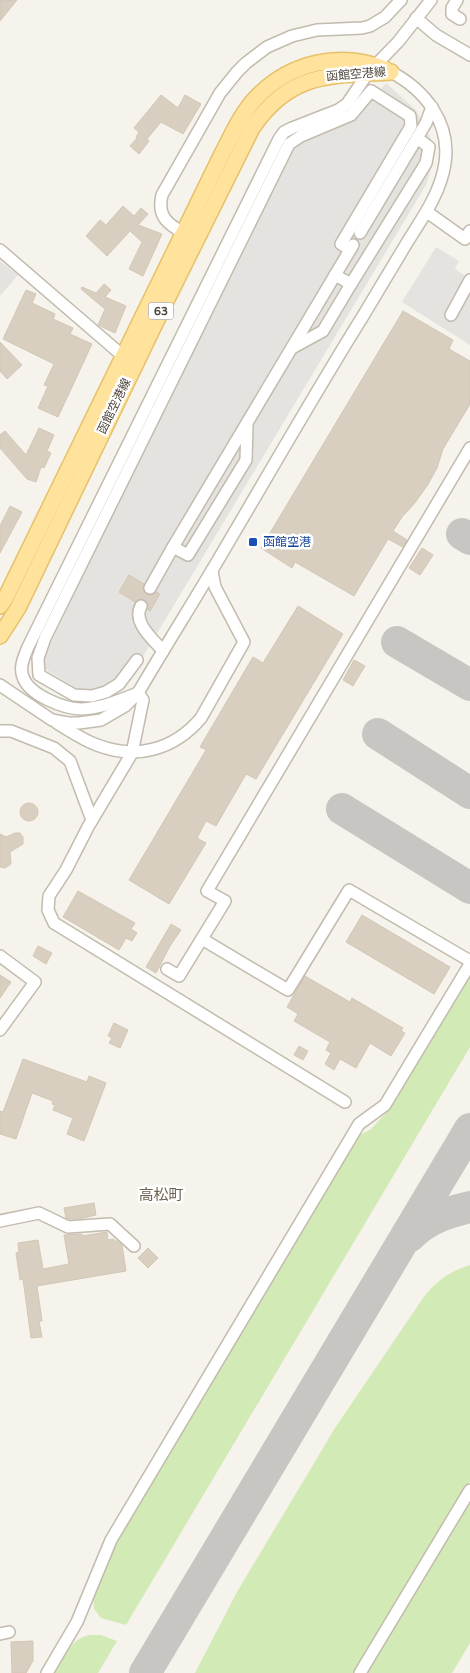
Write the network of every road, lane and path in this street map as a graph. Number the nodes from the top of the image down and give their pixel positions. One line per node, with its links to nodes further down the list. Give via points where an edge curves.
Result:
1 (401, 0): 14 (street, via 385,17 370,26 317,30 280,40 237,72 220,93 162,195 161,212 166,220)
2 (431, 0): 4 (street)
3 (457, 0): 5 (street, via 452,14)
4 (416, 18): 6 (street, via 436,35); 7 (street)
5 (460, 19)
6 (470, 55)
7 (372, 69): 8 (main road, 函館空港線 / 63); 14 (main road, 函館空港線 / 63, via 324,76 302,83 266,108); 34 (street, via 347,104 284,132 279,139 23,659 26,683 49,700 66,707 96,707)
8 (392, 72): 9 (street, via 404,79)
9 (432, 107): 10 (street); 11 (street, via 443,130 446,163 440,185)
10 (417, 138): 12 (street); 19 (street, via 429,147 426,163)
11 (426, 212): 13 (street); 26 (street)
12 (360, 233)
13 (468, 235): 16 (street)
14 (189, 237): 22 (main road, 函館空港線 / 63); 30 (main road, 函館空港線 / 63, via 18,608)
15 (0, 250): 22 (street)
16 (470, 250)
17 (335, 274): 19 (street); 21 (street); 32 (street, via 352,248 341,244 410,126 410,116 371,91 351,115 300,136 289,144 45,638 38,658 39,675 74,695 92,696 119,684)
18 (470, 280): 20 (street)
19 (351, 284): 21 (street, via 324,332)
20 (451, 316)
21 (292, 348): 23 (street)
22 (123, 356): 28 (main road, 函館空港線 / 63)
23 (247, 422): 25 (street); 25 (street, via 246,460 188,555)
24 (470, 448): 39 (street, via 207,891 225,901)
25 (173, 547): 27 (street)
26 (212, 571): 31 (street); 37 (street, via 215,587 244,642 193,728 171,744)
27 (150, 588)
28 (0, 606)
29 (141, 606): 31 (street, via 138,620)
30 (0, 636)
31 (162, 651): 34 (street)
32 (137, 660)
33 (0, 685): 35 (street)
34 (138, 693): 35 (street, via 125,706 101,720 79,724); 37 (street, via 143,700)
35 (52, 720): 37 (street, via 98,746)
36 (0, 731): 38 (street, via 11,731 54,748 70,761)
37 (132, 753): 38 (street)
38 (92, 820): 44 (street, via 50,896 48,910 54,923)
39 (202, 939): 41 (street, via 288,990 349,890); 42 (street, via 179,976)
40 (0, 956): 43 (street, via 35,982)
41 (470, 962): 48 (street, via 385,1105 354,1132 111,1540 77,1622)
42 (167, 969)
43 (0, 1030)
44 (345, 1102)
45 (0, 1221): 46 (street, via 39,1213 68,1227 110,1224)
46 (134, 1246)
47 (470, 1490): 49 (street)
48 (46, 1673)
49 (360, 1673)

